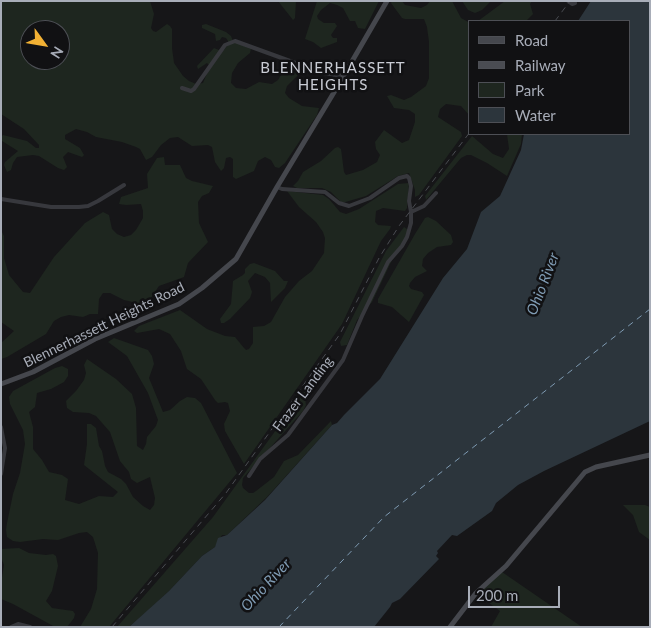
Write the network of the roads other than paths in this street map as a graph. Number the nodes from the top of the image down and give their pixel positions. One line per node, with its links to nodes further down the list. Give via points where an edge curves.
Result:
1 (386, 1): 4 (street, Blennerhassett Heights Road)
2 (568, 1): 3 (street)
3 (575, 3)
4 (343, 76): 5 (street, via 323,73 235,41 224,45 194,89); 7 (street, Blennerhassett Heights Road)
5 (182, 88)
6 (124, 185): 9 (street, via 88,206 51,207)
7 (277, 187): 10 (street, Frazer Landing, via 324,192 349,206 370,198 407,176 411,186 408,200); 11 (street, Blennerhassett Heights Road, via 236,259 190,298)
8 (436, 193): 10 (street, via 424,206)
9 (1, 199)
10 (411, 212): 15 (street, Frazer Landing, via 409,230 402,246 388,262 342,360 288,435 260,459)
11 (1, 384)
12 (1, 427): 14 (street, via 5,448)
13 (650, 455): 18 (street, via 585,472 506,566 476,593)
14 (1, 474)
15 (249, 476)
16 (11, 627): 17 (street, via 18,624)
17 (30, 627)
18 (450, 627)

